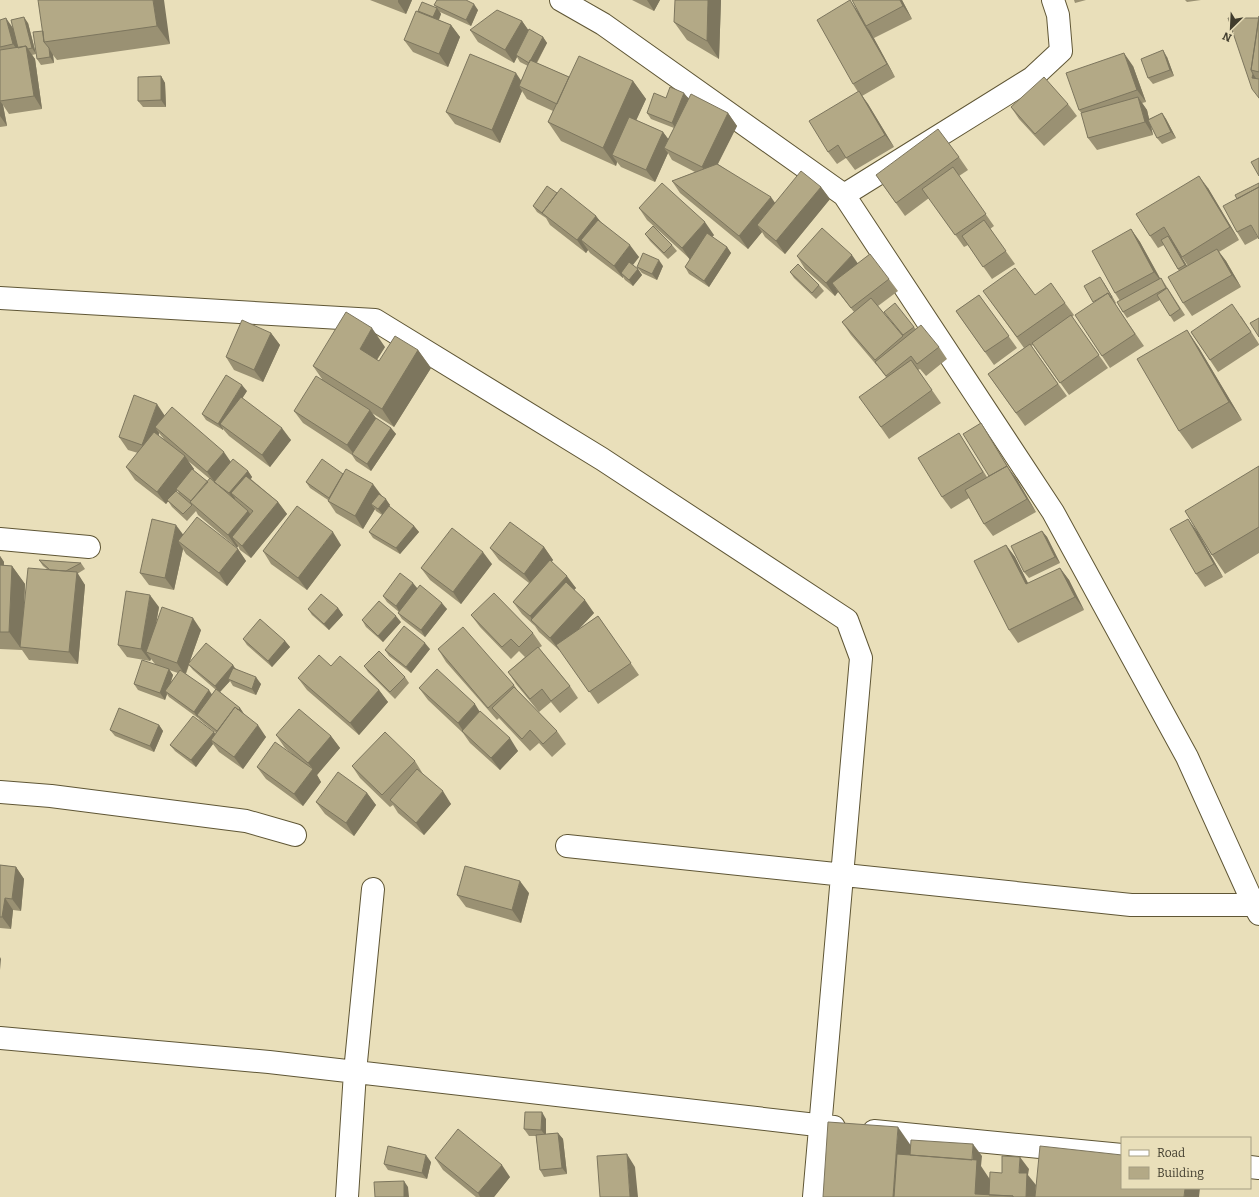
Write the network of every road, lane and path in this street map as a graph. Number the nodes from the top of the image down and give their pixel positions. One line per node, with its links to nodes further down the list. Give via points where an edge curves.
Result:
1 (561, 0): 3 (street, via 603,24)
2 (1054, 0): 3 (street, via 1061,51 1037,74)
3 (844, 195): 12 (street, via 1053,512 1187,757)
4 (0, 298): 10 (street, via 375,320 602,459 847,620 861,658)
5 (0, 539): 6 (street)
6 (89, 547)
7 (0, 792): 8 (street, via 246,820)
8 (295, 835)
9 (567, 846): 10 (street)
10 (842, 875): 12 (street, via 1131,904); 15 (street)
11 (372, 889): 14 (street)
12 (1256, 909)
13 (0, 1038): 14 (street)
14 (355, 1072): 15 (street); 17 (street)
15 (820, 1126): 16 (street); 18 (street)
16 (1121, 1155)
17 (347, 1197)
18 (814, 1197)

